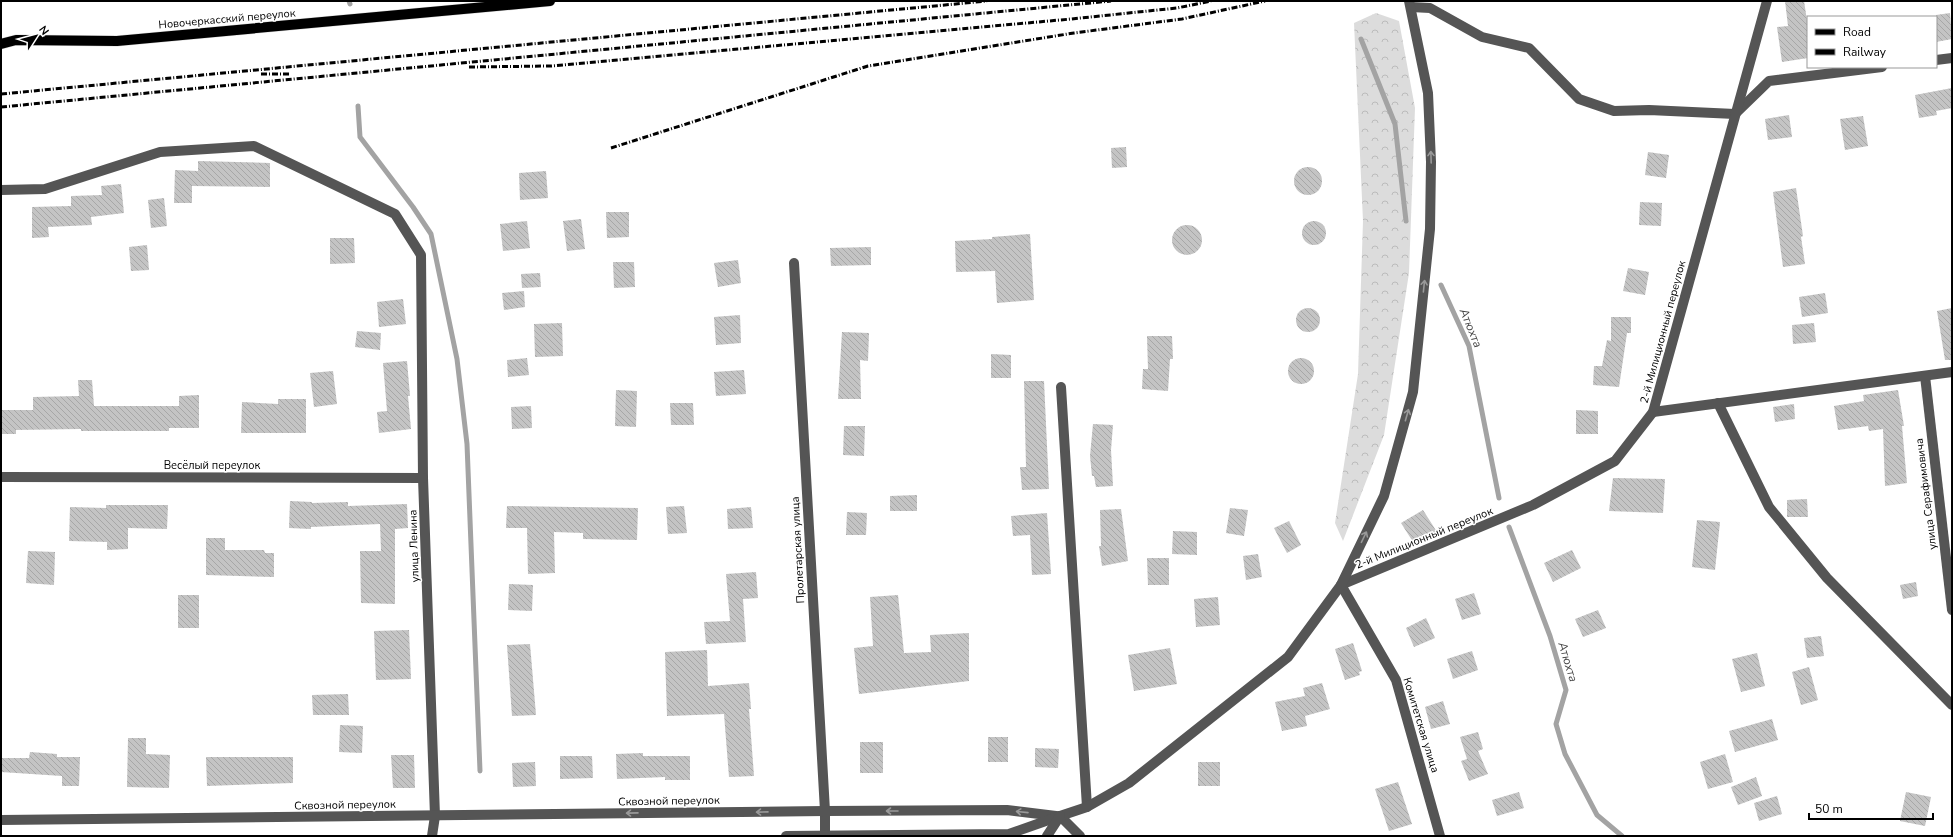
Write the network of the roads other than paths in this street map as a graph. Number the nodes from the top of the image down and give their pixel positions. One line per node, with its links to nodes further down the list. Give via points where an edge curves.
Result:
1 (550, 1): 3 (main road, Новочеркасский переулок)
2 (1767, 1): 10 (street, 2-й Милиционный переулок)
3 (512, 3): 4 (main road, Новочеркасский переулок)
4 (475, 4): 6 (main road, Новочеркасский переулок, via 117,41 16,40)
5 (1410, 4): 10 (street, via 1430,8 1482,37 1529,48 1580,99 1614,111); 20 (street, one-way to 5, via 1384,496 1414,392 1430,229 1431,162 1428,93)
6 (1, 44)
7 (1952, 58): 8 (street)
8 (1937, 60)
9 (1874, 68): 10 (street, via 1769,81)
10 (1735, 114): 17 (street, 2-й Милиционный переулок)
11 (1, 190): 19 (street, улица Ленина, via 45,189 160,152 254,146 395,214 421,255)
12 (794, 263): 24 (street, Пролетарская улица)
13 (1952, 372): 14 (street)
14 (1924, 376): 16 (street); 21 (street, улица Серафимовича)
15 (1061, 387): 23 (street)
16 (1718, 403): 17 (street); 22 (street, via 1769,507 1827,578)
17 (1653, 412): 20 (street, 2-й Милиционный переулок, via 1615,461 1533,506)
18 (1, 477): 19 (street, Весёлый переулок)
19 (423, 478): 25 (street, улица Ленина)
20 (1341, 585): 23 (street, via 1288,657 1129,783); 33 (street, Комитетская улица, via 1396,680)
21 (1952, 610)
22 (1952, 705)
23 (1087, 807): 26 (street)
24 (825, 811): 25 (street, Сквозной переулок, one-way to 25); 26 (street, Сквозной переулок, one-way to 24, via 1008,810); 30 (street, Пролетарская улица)
25 (435, 816): 27 (street, Сквозной переулок); 28 (street, улица Ленина)
26 (1060, 816): 30 (street, via 1009,834); 31 (street); 32 (street)
27 (1, 820)
28 (432, 836)
29 (786, 836): 30 (street)
30 (825, 836)
31 (1047, 836)
32 (1080, 836)
33 (1440, 836)

